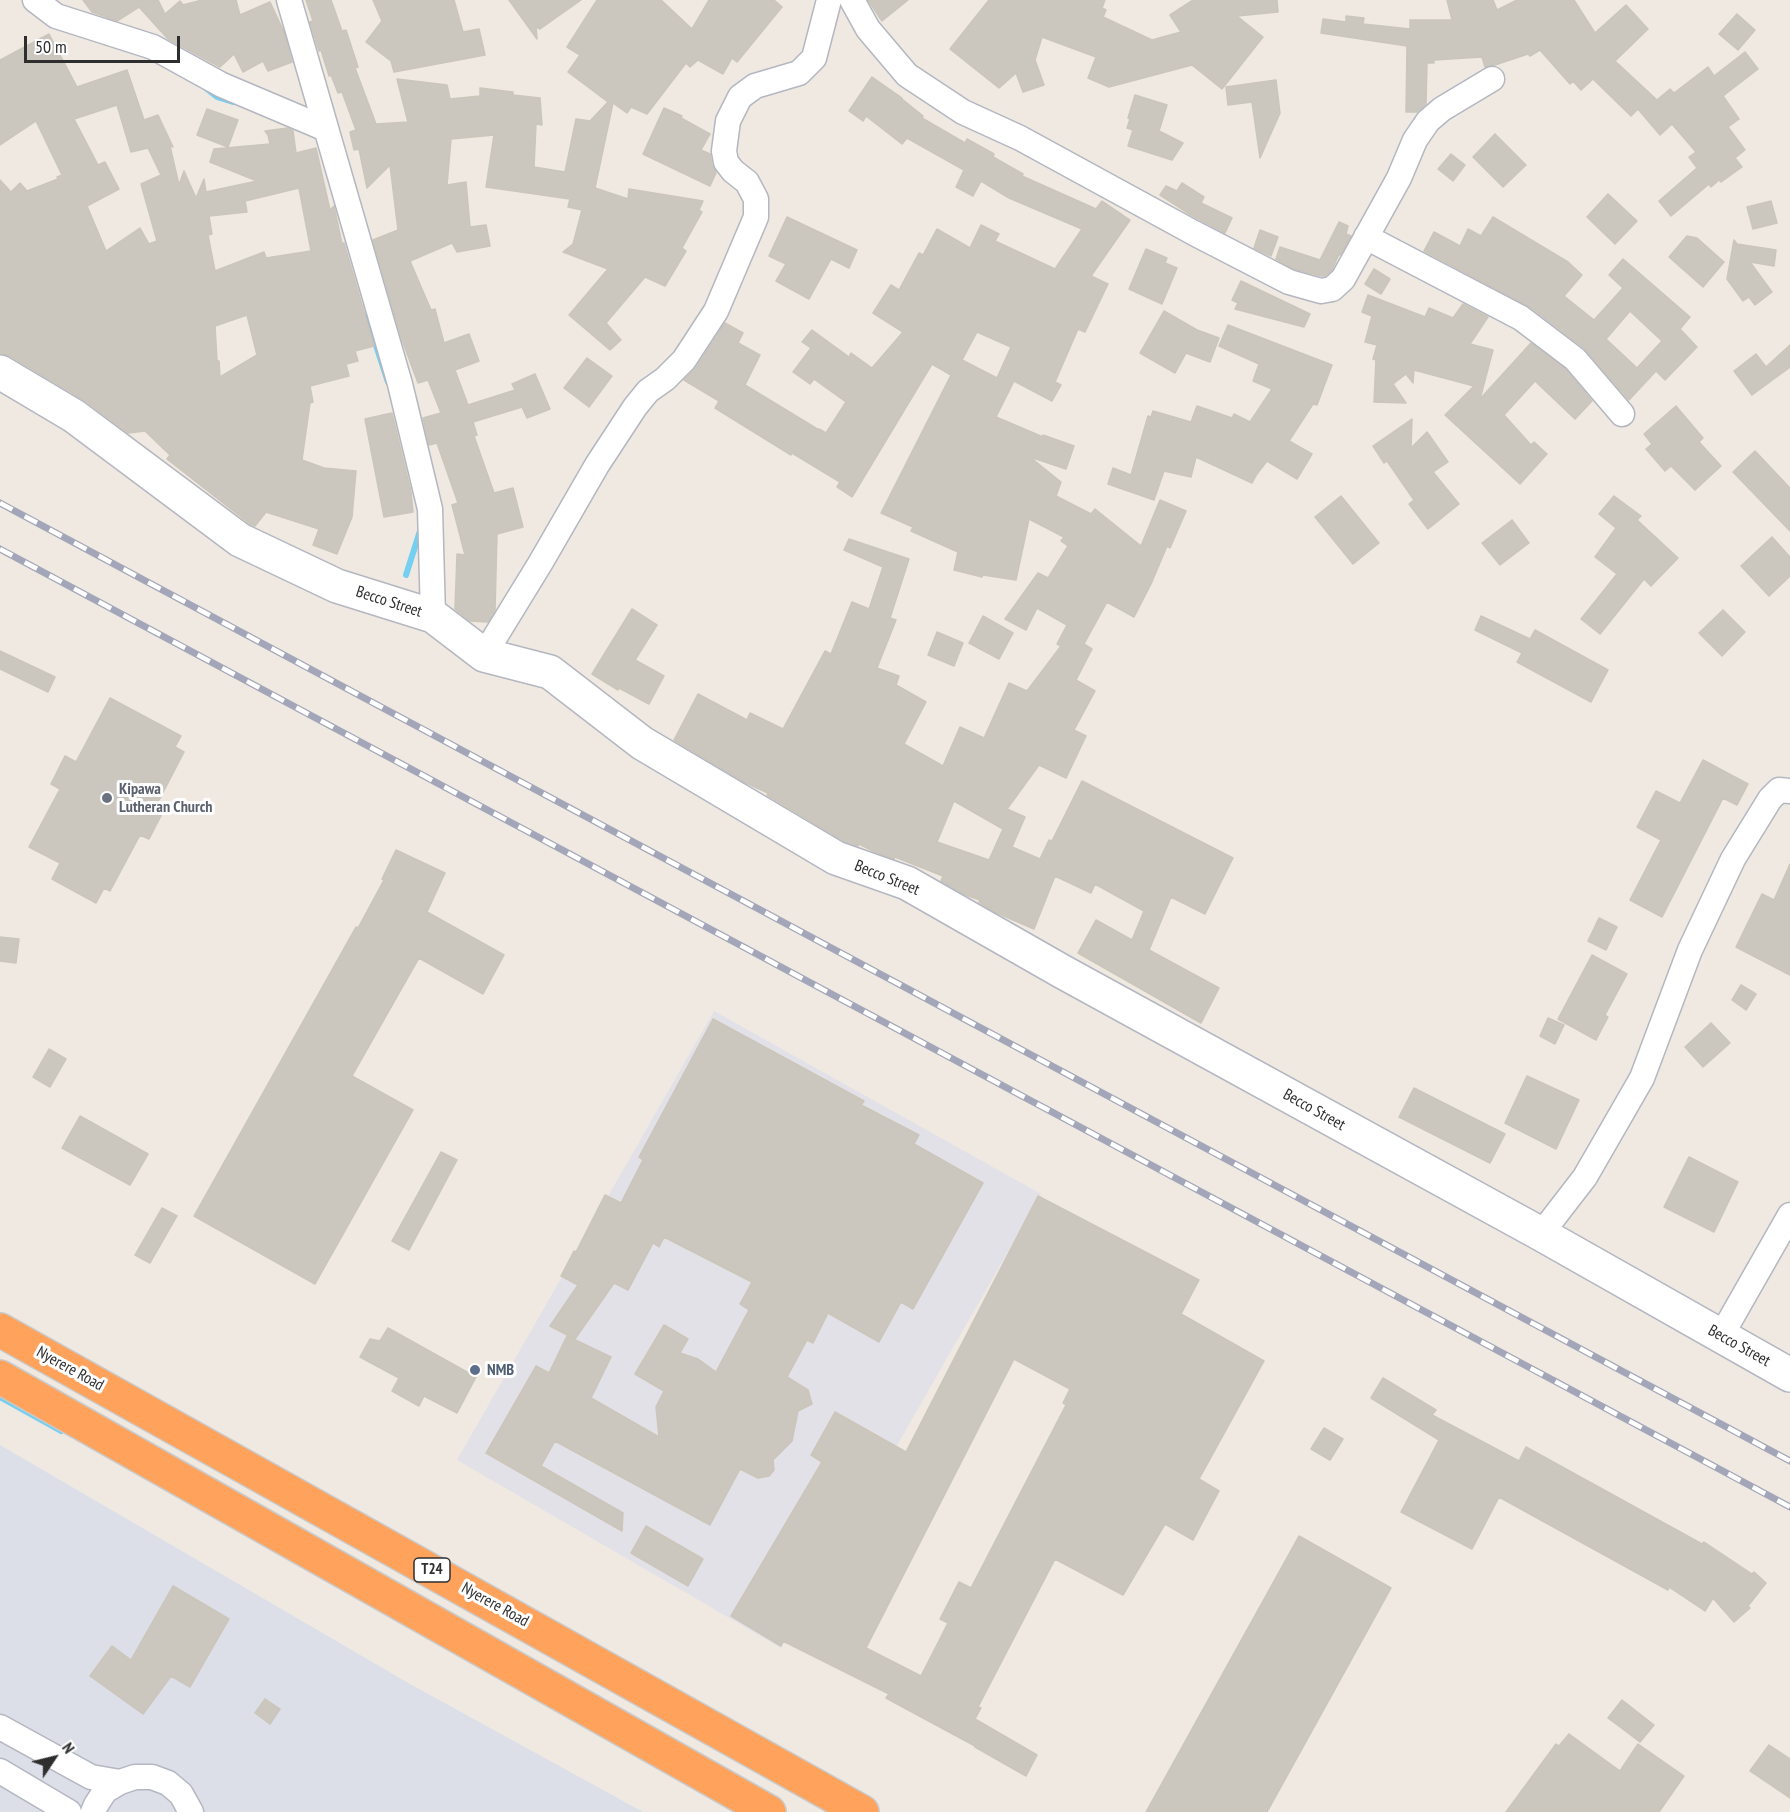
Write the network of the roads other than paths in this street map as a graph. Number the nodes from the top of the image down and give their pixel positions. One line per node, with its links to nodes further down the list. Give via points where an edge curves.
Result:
1 (35, 0): 6 (street, via 56,16 153,47 222,85)
2 (290, 0): 6 (street)
3 (830, 0): 11 (street, via 814,58 799,73 756,86 740,97 728,121 726,162 747,182 756,199 756,217 717,311 684,360 634,407)
4 (852, 0): 7 (street, via 868,29 907,75 963,112 1020,138 1289,282 1321,291 1332,289)
5 (1492, 79): 7 (street, via 1428,121)
6 (326, 129): 10 (street, via 400,384 430,509)
7 (1366, 237): 9 (street, via 1521,318 1575,359)
8 (0, 372): 10 (street, Becco Street, via 74,416 240,540 337,586)
9 (1622, 414)
10 (433, 616): 11 (street, Becco Street)
11 (484, 655): 14 (street, Becco Street, via 550,672 642,743 836,858 907,883)
12 (1790, 791): 14 (street, via 1779,790 1770,799 1733,859 1690,950 1642,1078 1585,1177)
13 (1790, 1215): 16 (street)
14 (1542, 1234): 16 (street, Becco Street)
15 (0, 1330): 26 (highway, Nyerere Road / T24)
16 (1721, 1336): 17 (street, Becco Street)
17 (1790, 1375)
18 (0, 1377): 25 (highway, T24)
19 (0, 1727): 21 (street, via 91,1778)
20 (0, 1771): 22 (street)
21 (120, 1782): 23 (street, via 105,1791); 24 (street, via 152,1777 168,1783 181,1794)
22 (69, 1812)
23 (93, 1812)
24 (190, 1812)
25 (769, 1812)
26 (862, 1812)

